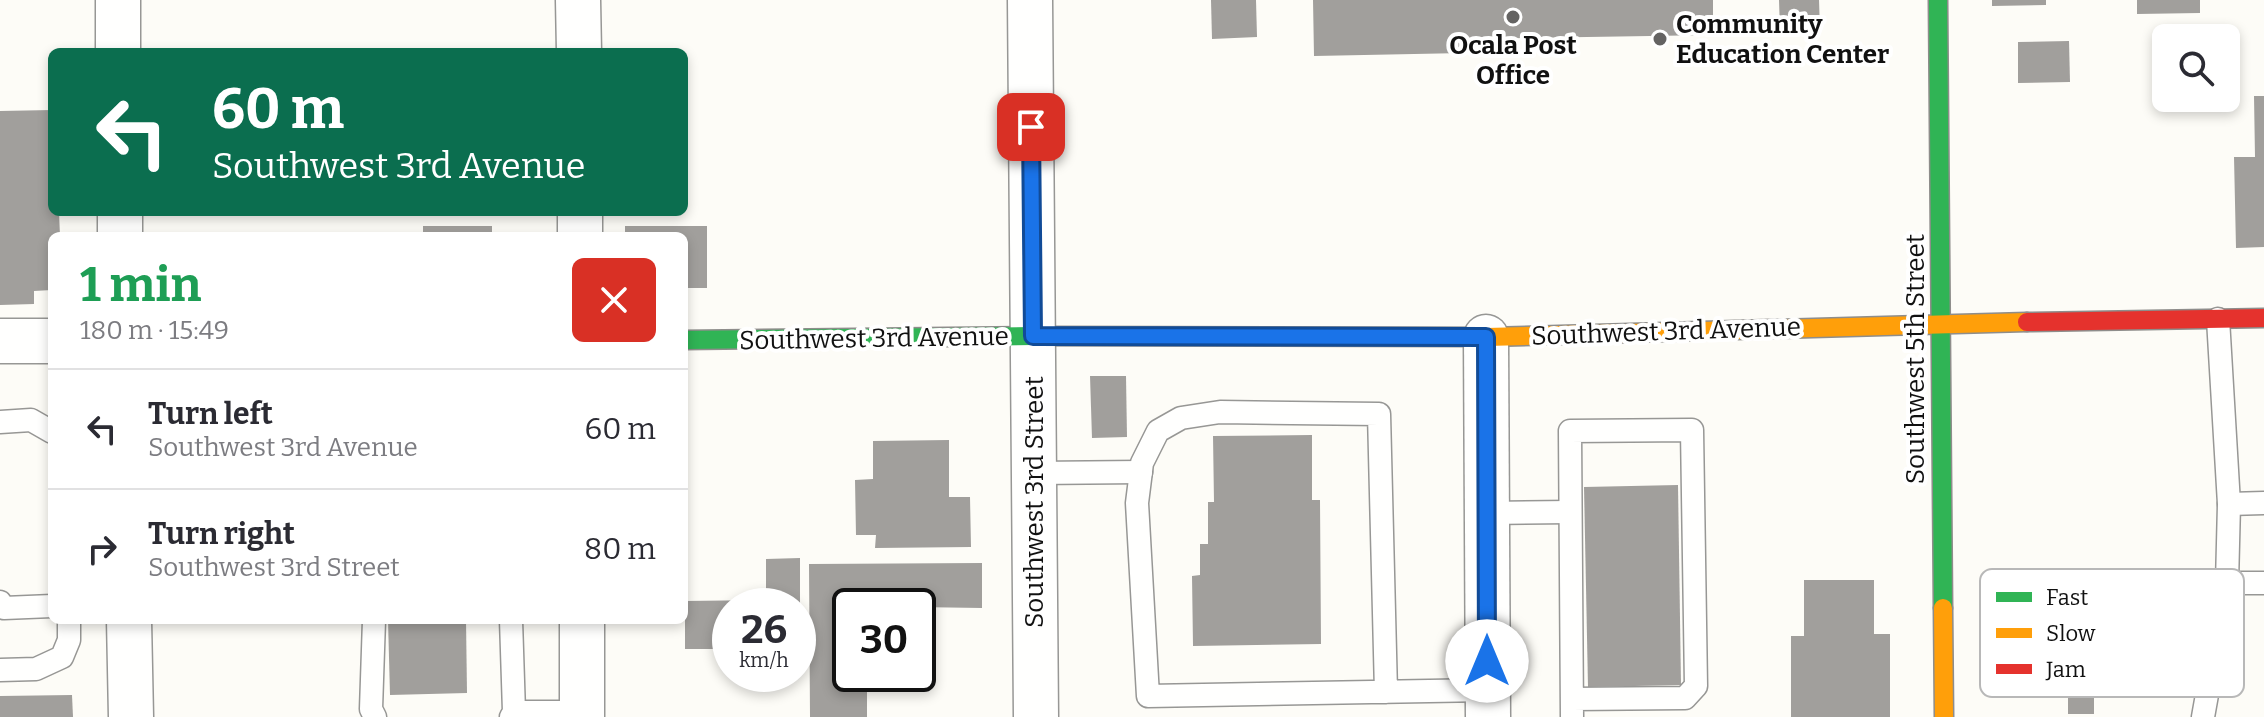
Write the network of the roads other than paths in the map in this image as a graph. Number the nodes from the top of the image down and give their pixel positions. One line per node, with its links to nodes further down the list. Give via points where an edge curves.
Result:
1 (118, 0): 5 (street)
2 (578, 0): 6 (street)
3 (1030, 0): 10 (street, Southwest 3rd Street)
4 (1938, 0): 9 (street, Southwest 5th Street)
5 (118, 48)
6 (579, 48)
7 (2264, 318): 8 (street, Southwest 3rd Avenue)
8 (2218, 319): 9 (street, Southwest 3rd Avenue); 20 (lane)
9 (1941, 323): 11 (street, Southwest 3rd Avenue); 41 (street, Southwest 5th Street)
10 (1033, 336): 11 (street, Southwest 3rd Avenue); 12 (street, Southwest 3rd Avenue); 18 (street, Southwest 3rd Street)
11 (1486, 337): 22 (street)
12 (688, 340)
13 (0, 341): 14 (street)
14 (48, 341)
15 (0, 422): 16 (lane, via 31,420)
16 (48, 430)
17 (1141, 472): 18 (lane); 32 (lane, via 1137,503 1148,696); 32 (lane, via 1158,431 1181,418 1220,412 1379,414)
18 (1034, 473): 40 (street, Southwest 3rd Street)
19 (2264, 503): 20 (lane)
20 (2229, 504): 23 (lane)
21 (1570, 512): 22 (lane); 35 (lane); 35 (lane, via 1570,431 1692,430 1696,686 1685,698)
22 (1487, 513): 34 (street)
23 (2227, 569)
24 (0, 602): 25 (lane, via 4,608)
25 (48, 606)
26 (69, 624): 31 (lane, via 62,657 36,669)
27 (129, 624): 38 (street)
28 (374, 624): 39 (lane)
29 (511, 624): 36 (lane)
30 (582, 624): 37 (street)
31 (0, 670)
32 (1386, 692): 34 (lane)
33 (2207, 697): 42 (lane)
34 (1488, 704)
35 (1572, 708)
36 (512, 714): 37 (lane)
37 (582, 714)
38 (131, 717)
39 (375, 717)
40 (1036, 717)
41 (1944, 717)
42 (2203, 717)

